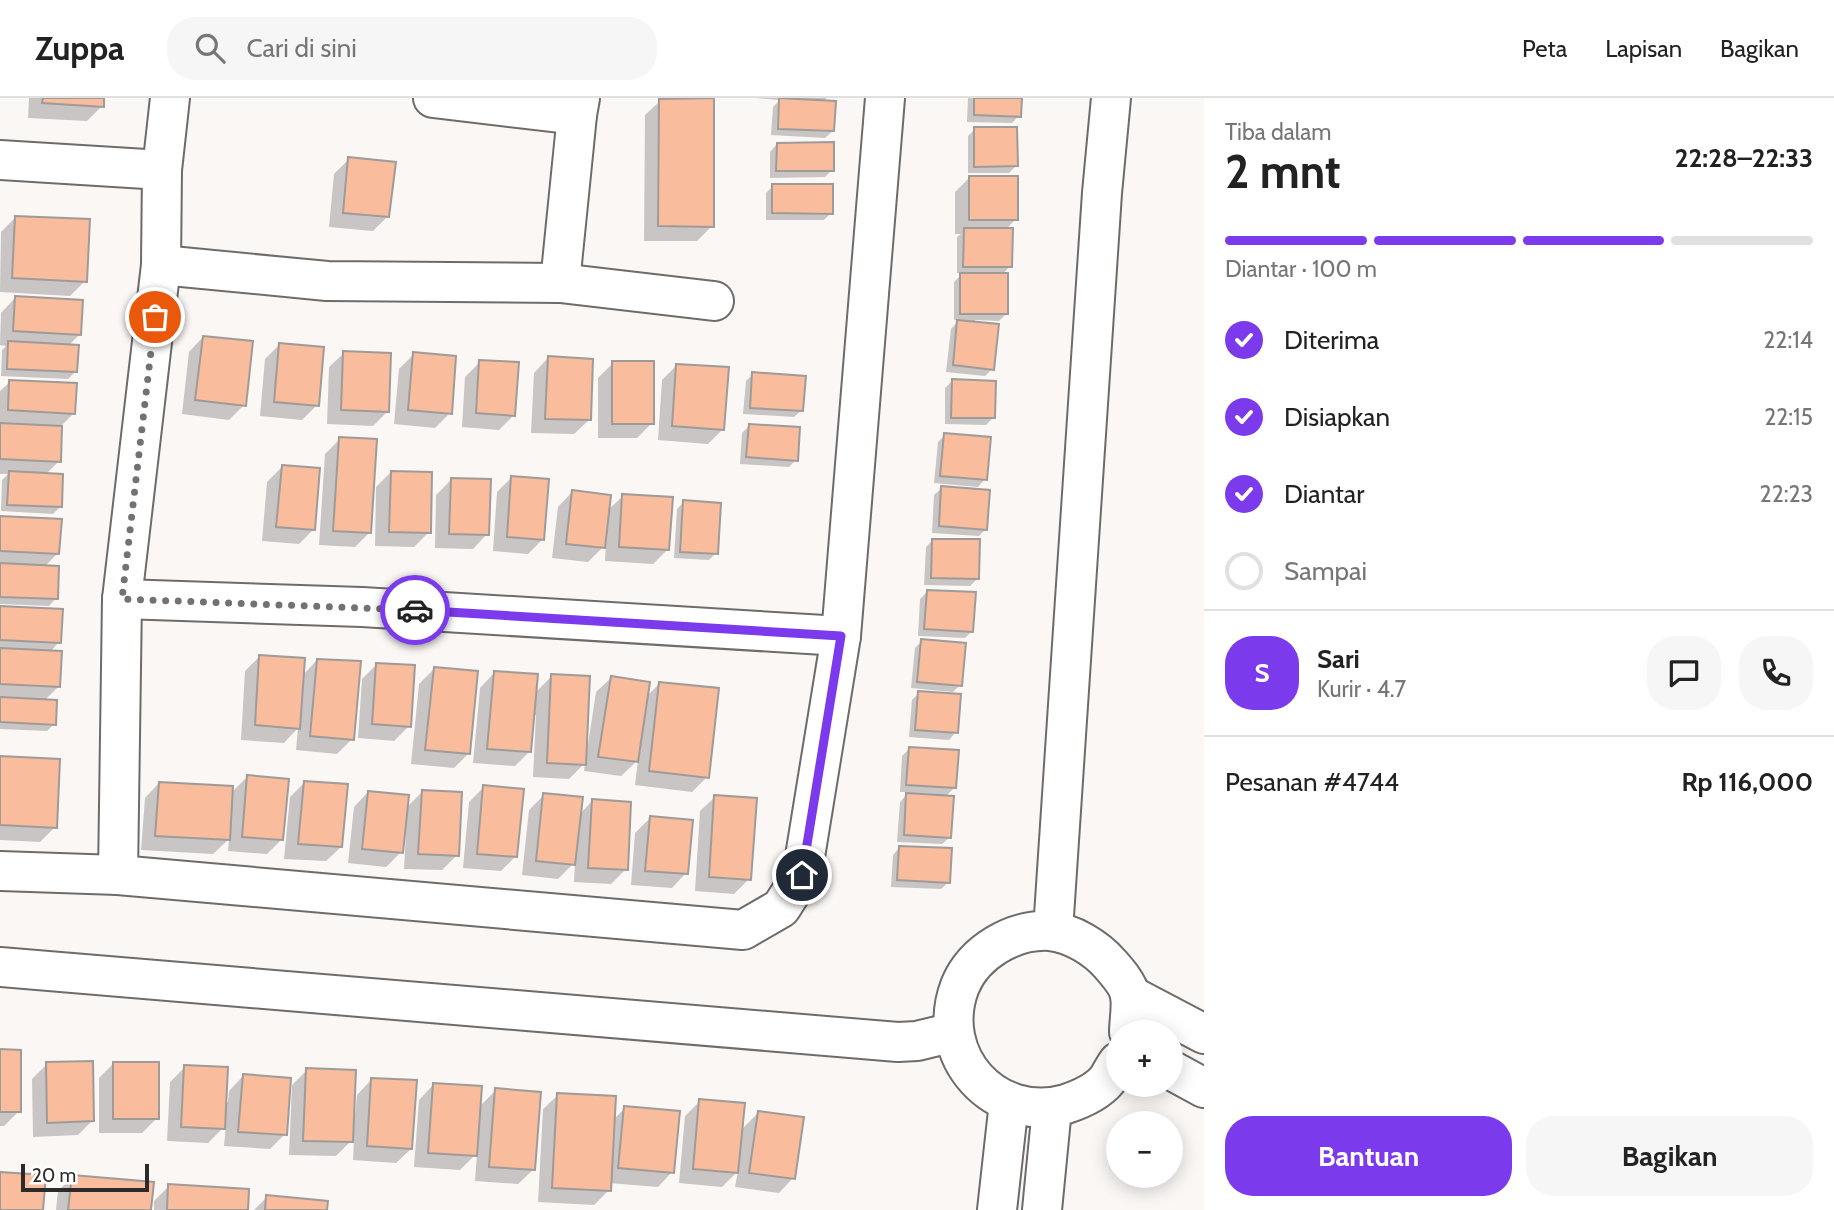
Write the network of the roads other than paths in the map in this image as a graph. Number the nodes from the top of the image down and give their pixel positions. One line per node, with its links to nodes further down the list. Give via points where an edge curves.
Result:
1 (170, 98): 7 (street)
2 (432, 98): 5 (street)
3 (885, 98): 12 (street)
4 (1111, 98): 15 (street)
5 (578, 106): 9 (street)
6 (0, 160): 7 (street)
7 (162, 170): 8 (street)
8 (161, 265): 9 (street, via 327,281); 11 (street)
9 (560, 283): 10 (street)
10 (714, 301)
11 (122, 599): 12 (street, via 362,607); 14 (street)
12 (841, 636): 14 (street, via 802,875 781,908 743,930)
13 (0, 871): 14 (street)
14 (118, 875)
15 (1053, 931): 17 (street, via 1085,942 1102,955); 19 (street, via 1016,936 992,947 974,964 960,985)
16 (0, 967): 19 (street, via 898,1042)
17 (1130, 995): 18 (street); 20 (street)
18 (1129, 1020)
19 (954, 1032): 24 (street, via 972,1075)
20 (1204, 1034)
21 (1183, 1077): 23 (street)
22 (1106, 1080): 25 (street, via 1082,1099)
23 (1204, 1088)
24 (1009, 1102): 25 (street); 26 (street)
25 (1052, 1108): 27 (street)
26 (997, 1210)
27 (1042, 1210)

